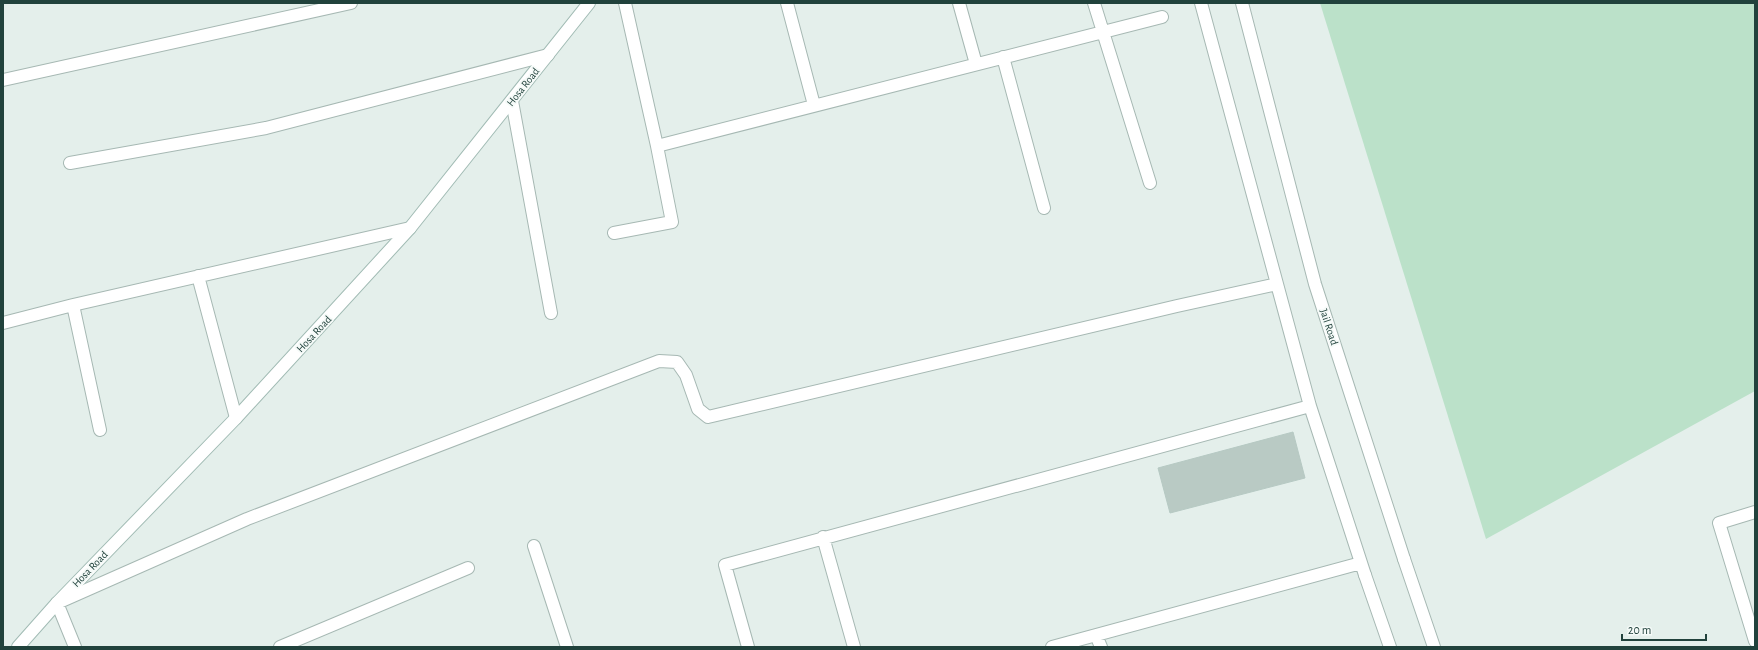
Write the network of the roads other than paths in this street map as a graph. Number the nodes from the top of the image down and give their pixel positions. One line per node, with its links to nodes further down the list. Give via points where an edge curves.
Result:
1 (351, 3): 14 (street)
2 (588, 3): 11 (street, Hosa Road)
3 (625, 3): 17 (street)
4 (787, 3): 16 (street)
5 (958, 3): 13 (street)
6 (1094, 3): 10 (street)
7 (1201, 3): 24 (street)
8 (1242, 3): 48 (street, Jail Road, via 1315,284)
9 (1162, 17): 10 (street)
10 (1103, 31): 12 (street); 19 (street)
11 (548, 55): 15 (street, Hosa Road); 18 (street, via 266,128)
12 (1003, 57): 13 (street); 20 (street)
13 (976, 64): 16 (street)
14 (3, 80)
15 (512, 101): 21 (street, Hosa Road); 26 (street)
16 (814, 105): 17 (street)
17 (657, 146): 22 (street, via 672,222)
18 (70, 163)
19 (1150, 183)
20 (1044, 208)
21 (410, 228): 23 (street); 29 (street, Hosa Road)
22 (614, 233)
23 (198, 276): 25 (street); 29 (street)
24 (1277, 284): 28 (street); 36 (street, via 708,417 698,409 686,375 677,362 659,361 247,519)
25 (73, 305): 27 (street); 30 (street)
26 (551, 313)
27 (3, 323)
28 (1310, 406): 32 (street); 34 (street)
29 (236, 418): 36 (street, Hosa Road)
30 (100, 430)
31 (1755, 512): 38 (street, via 1719,523)
32 (823, 537): 43 (street, via 726,565); 44 (street)
33 (534, 546): 42 (street)
34 (1360, 563): 37 (street); 47 (street)
35 (468, 568): 41 (street)
36 (56, 603): 39 (street, Hosa Road); 40 (street)
37 (1096, 635): 45 (street); 46 (street)
38 (1755, 641)
39 (18, 647)
40 (75, 647)
41 (280, 647)
42 (567, 647)
43 (748, 647)
44 (854, 647)
45 (1052, 647)
46 (1101, 647)
47 (1390, 647)
48 (1434, 647)

